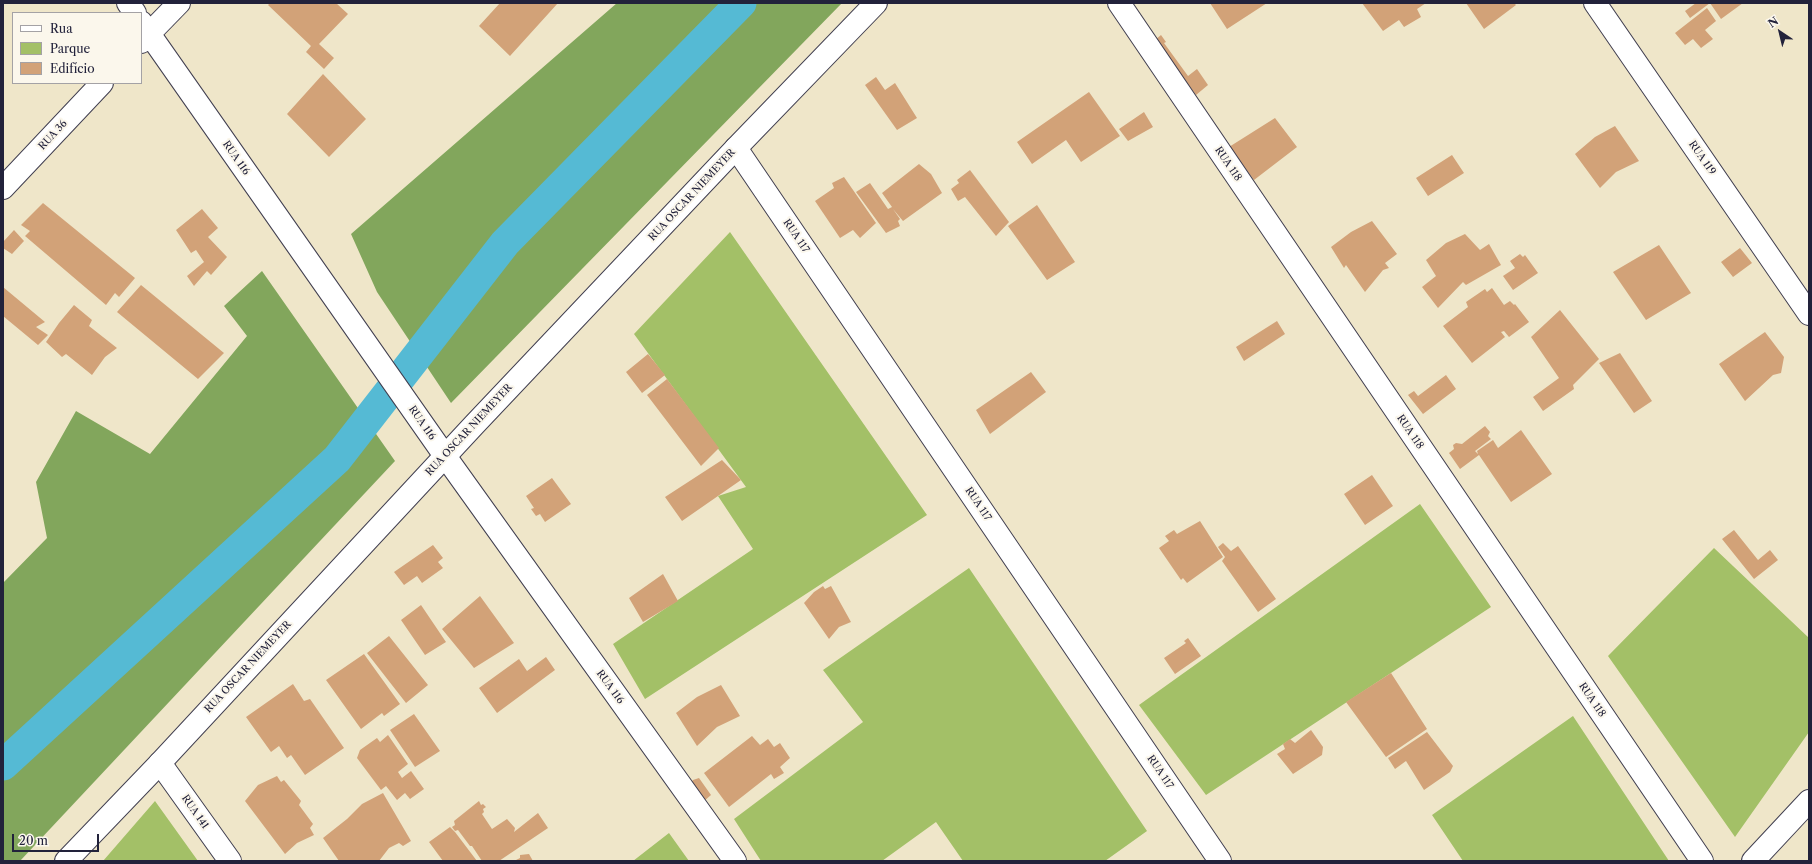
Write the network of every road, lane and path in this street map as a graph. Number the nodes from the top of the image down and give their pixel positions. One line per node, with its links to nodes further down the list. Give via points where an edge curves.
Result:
1 (128, 3): 6 (street)
2 (179, 3): 7 (street)
3 (876, 3): 9 (street, RUA OSCAR NIEMEYER)
4 (1119, 3): 19 (street, RUA 118)
5 (1595, 3): 11 (street, RUA 119)
6 (134, 12)
7 (144, 32): 12 (street, RUA 116)
8 (101, 84): 10 (street, RUA 36)
9 (736, 148): 12 (street, RUA OSCAR NIEMEYER); 18 (street, RUA 117)
10 (3, 188)
11 (1809, 314)
12 (445, 456): 13 (street, RUA OSCAR NIEMEYER); 17 (street, RUA 116)
13 (160, 762): 15 (street, RUA OSCAR NIEMEYER); 16 (street, RUA 141)
14 (1809, 801): 20 (street)
15 (66, 861)
16 (230, 861)
17 (735, 861)
18 (1220, 861)
19 (1702, 861)
20 (1753, 861)

